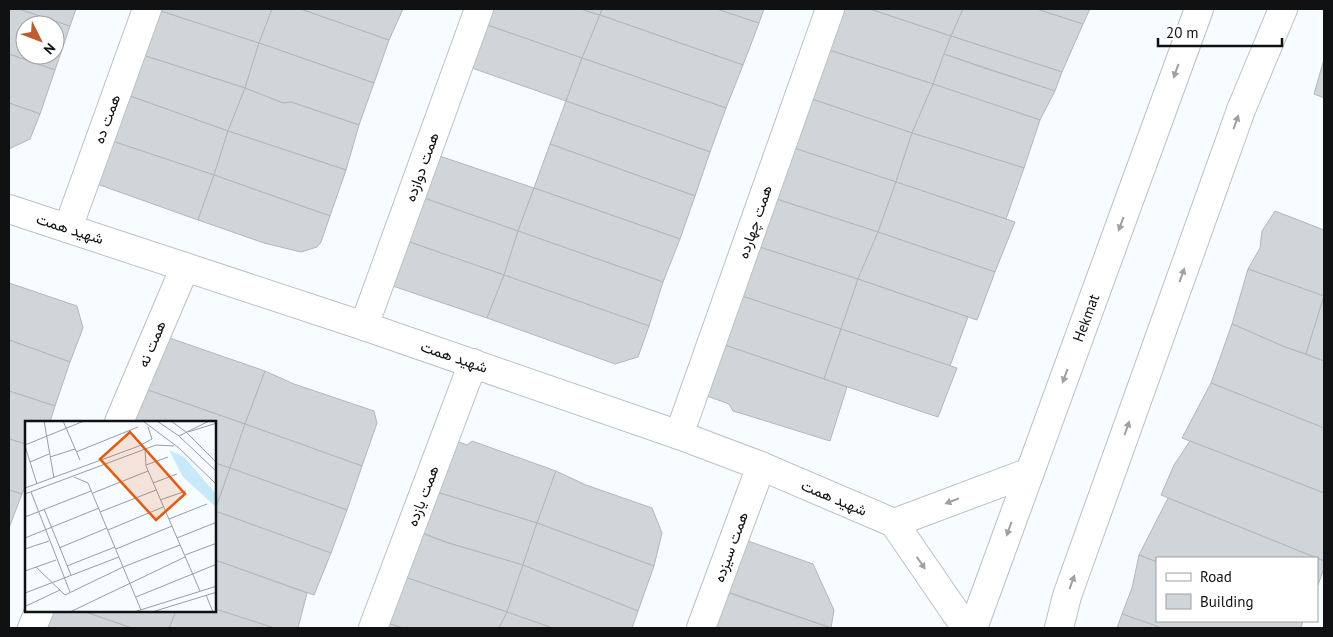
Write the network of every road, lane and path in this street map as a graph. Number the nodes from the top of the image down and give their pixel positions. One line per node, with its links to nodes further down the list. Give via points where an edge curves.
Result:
1 (147, 9): 7 (street, همت ده)
2 (480, 9): 9 (street, همت دوازده)
3 (830, 9): 12 (street, همت چهارده)
4 (1199, 9): 14 (street, Hekmat, one-way to 14)
5 (1282, 9): 22 (street, one-way to 5, via 1067,596 1237,120)
6 (9, 208): 7 (street, شهید همت)
7 (68, 228): 8 (street, شهید همت)
8 (185, 267): 9 (street, شهید همت); 11 (street, همت نه)
9 (364, 326): 10 (street, شهید همت)
10 (473, 363): 12 (street, شهید همت); 18 (street, همت یازده)
11 (119, 421)
12 (679, 436): 13 (street, شهید همت)
13 (761, 466): 15 (street, شهید همت); 19 (street, همت سیزده)
14 (1030, 472): 15 (street, one-way to 15); 21 (street, Hekmat, one-way to 21)
15 (894, 523): 20 (street, one-way to 20)
16 (39, 612): 17 (street)
17 (32, 628)
18 (373, 628)
19 (701, 628)
20 (966, 628)
21 (973, 628)
22 (1059, 628)

